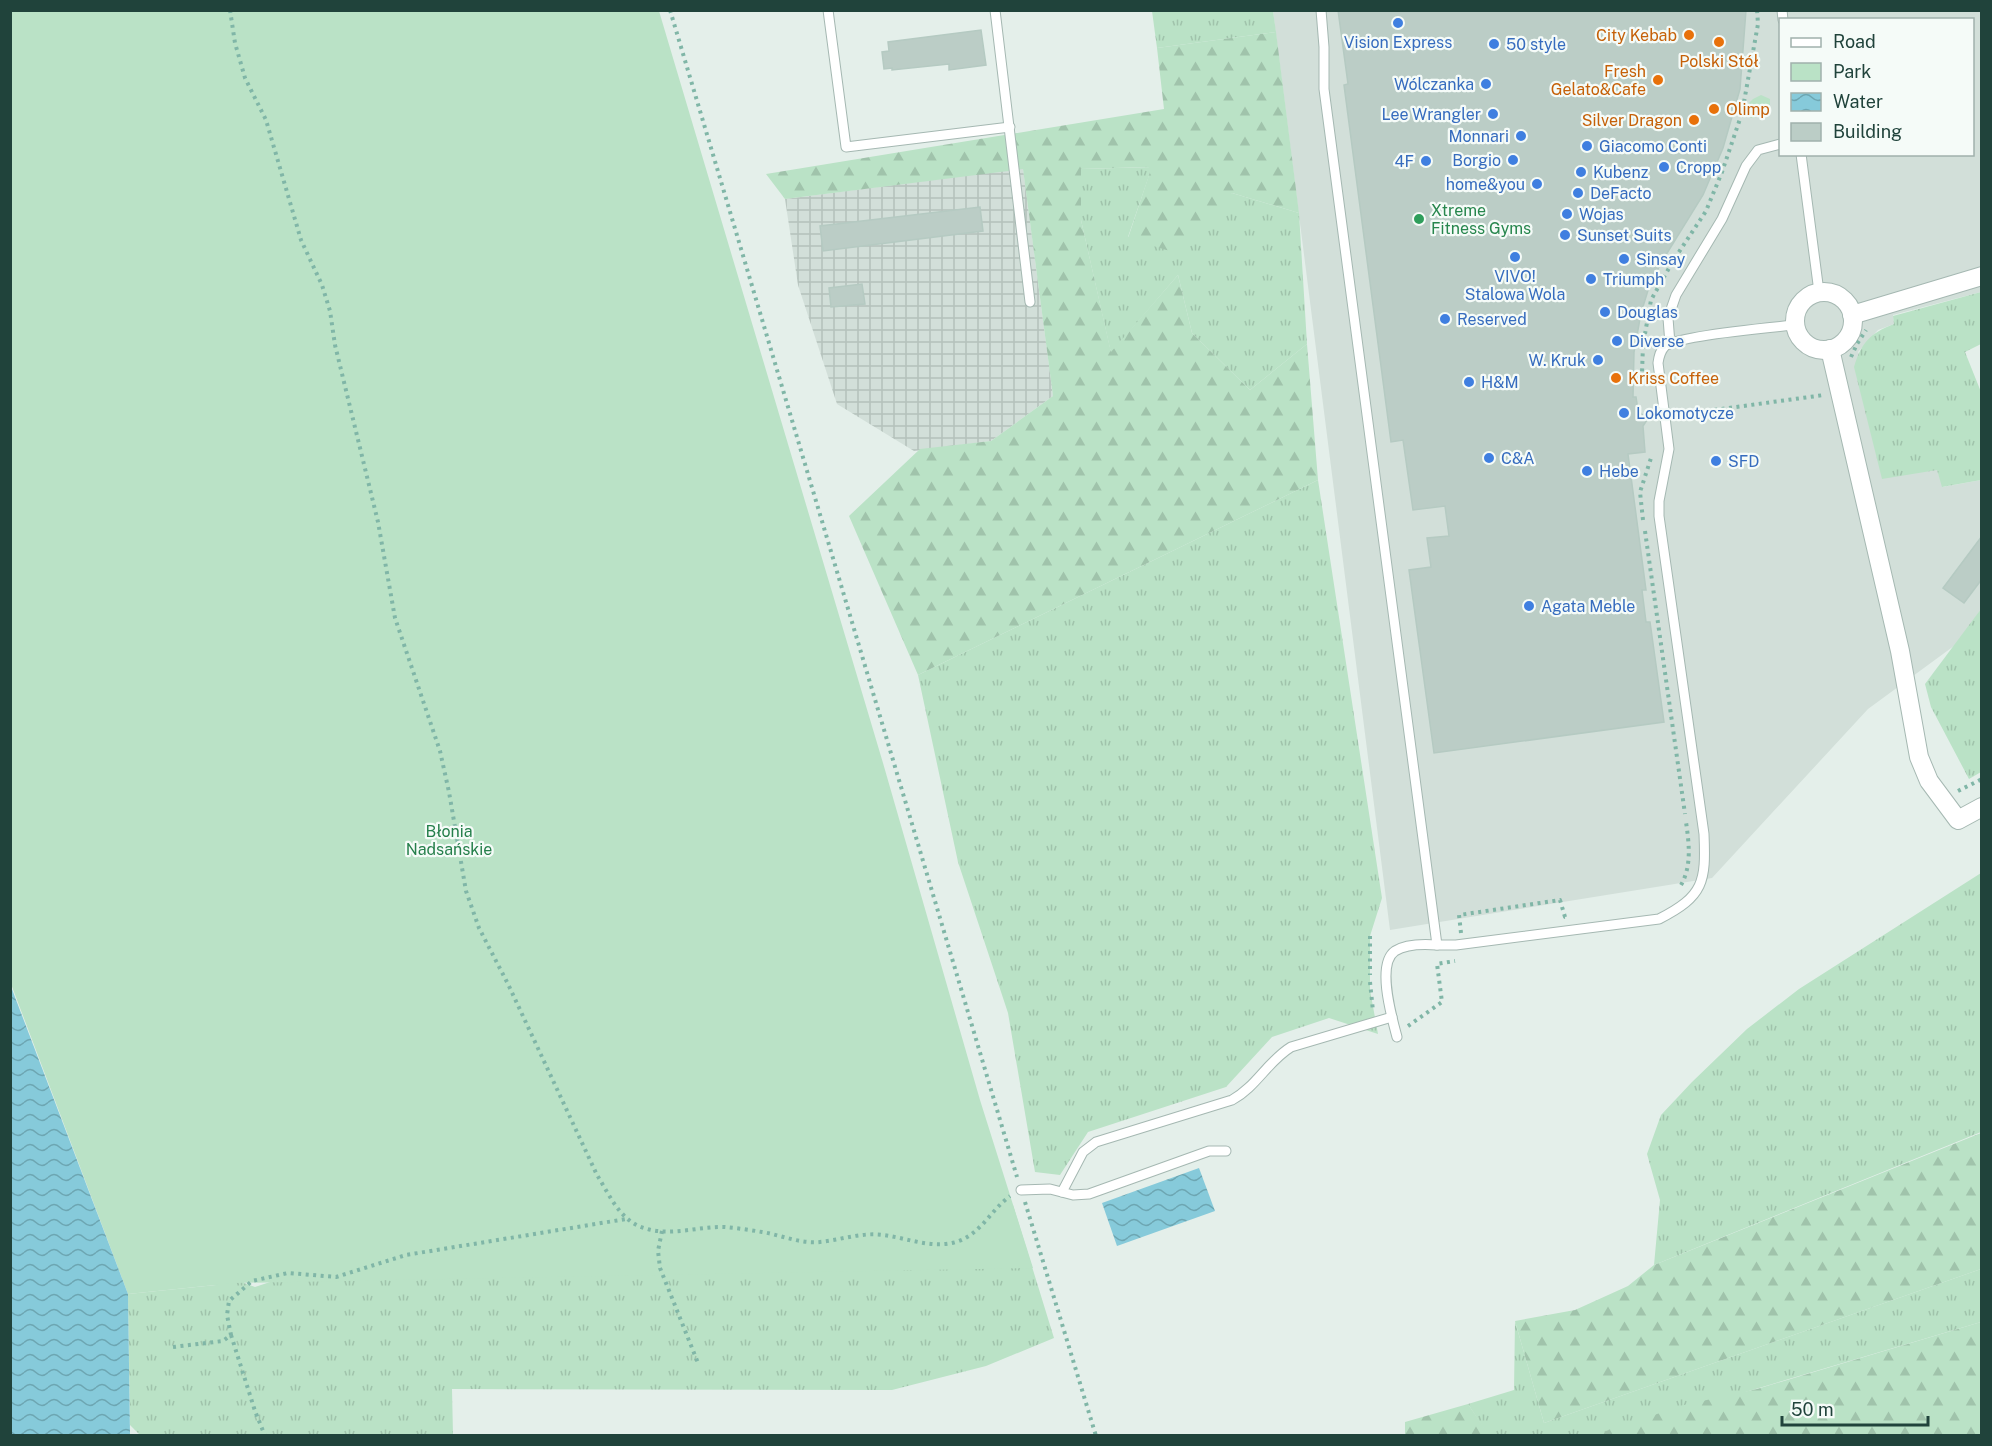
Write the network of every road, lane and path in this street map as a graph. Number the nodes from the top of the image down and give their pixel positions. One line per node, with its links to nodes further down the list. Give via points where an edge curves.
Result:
1 (231, 10): 33 (path, via 245,78 266,120 301,240 330,310 378,522 395,618 440,752 466,891 479,928 597,1175)
2 (670, 10): 31 (path)
3 (828, 10): 7 (lane, via 846,147)
4 (994, 10): 7 (lane)
5 (1321, 10): 26 (lane, via 1324,90)
6 (1757, 10): 17 (path, via 1758,24 1742,113 1722,172 1706,211 1652,300 1642,373)
7 (1010, 127): 12 (lane)
8 (1779, 144): 15 (lane, via 1758,150 1746,166 1722,219 1687,274 1668,318)
9 (1801, 156): 11 (lane)
10 (1982, 276): 13 (street)
11 (1819, 292): 13 (street, via 1840,297); 14 (street, via 1801,303)
12 (1030, 302)
13 (1852, 315): 16 (street, via 1850,333)
14 (1796, 326): 15 (lane); 16 (street, via 1810,346)
15 (1670, 344): 17 (lane, via 1659,354)
16 (1830, 349): 18 (street)
17 (1661, 383): 19 (lane)
18 (1841, 392): 19 (path); 22 (street, via 1900,651 1919,757 1929,781)
19 (1666, 416): 27 (lane, via 1669,449 1659,516 1704,834 1705,867 1701,882 1683,907 1659,919)
20 (1654, 446): 24 (path, via 1640,492 1687,826 1689,861)
21 (1982, 779): 22 (path)
22 (1942, 798): 23 (street, via 1958,820)
23 (1982, 807)
24 (1677, 889)
25 (1577, 915): 27 (path, via 1565,917 1560,900 1460,915)
26 (1437, 945): 27 (lane); 28 (lane, via 1407,947 1394,951 1389,959 1386,980)
27 (1461, 945): 29 (path, via 1462,959 1437,963 1442,1002)
28 (1392, 1017): 29 (lane); 32 (lane, via 1291,1047 1232,1100 1096,1142 1083,1152)
29 (1396, 1034)
30 (1226, 1151): 32 (lane, via 1209,1151 1089,1194)
31 (1021, 1190): 32 (lane); 34 (path, via 962,1240 950,1244 881,1234 819,1242 724,1227); 39 (path)
32 (1062, 1192)
33 (627, 1219): 34 (path, via 644,1229); 35 (path, via 406,1255 336,1277 288,1273 252,1281 229,1302)
34 (662, 1231): 37 (path, via 660,1268)
35 (231, 1335): 36 (path, via 223,1341); 38 (path)
36 (173, 1347)
37 (698, 1363)
38 (265, 1436)
39 (1096, 1436)

